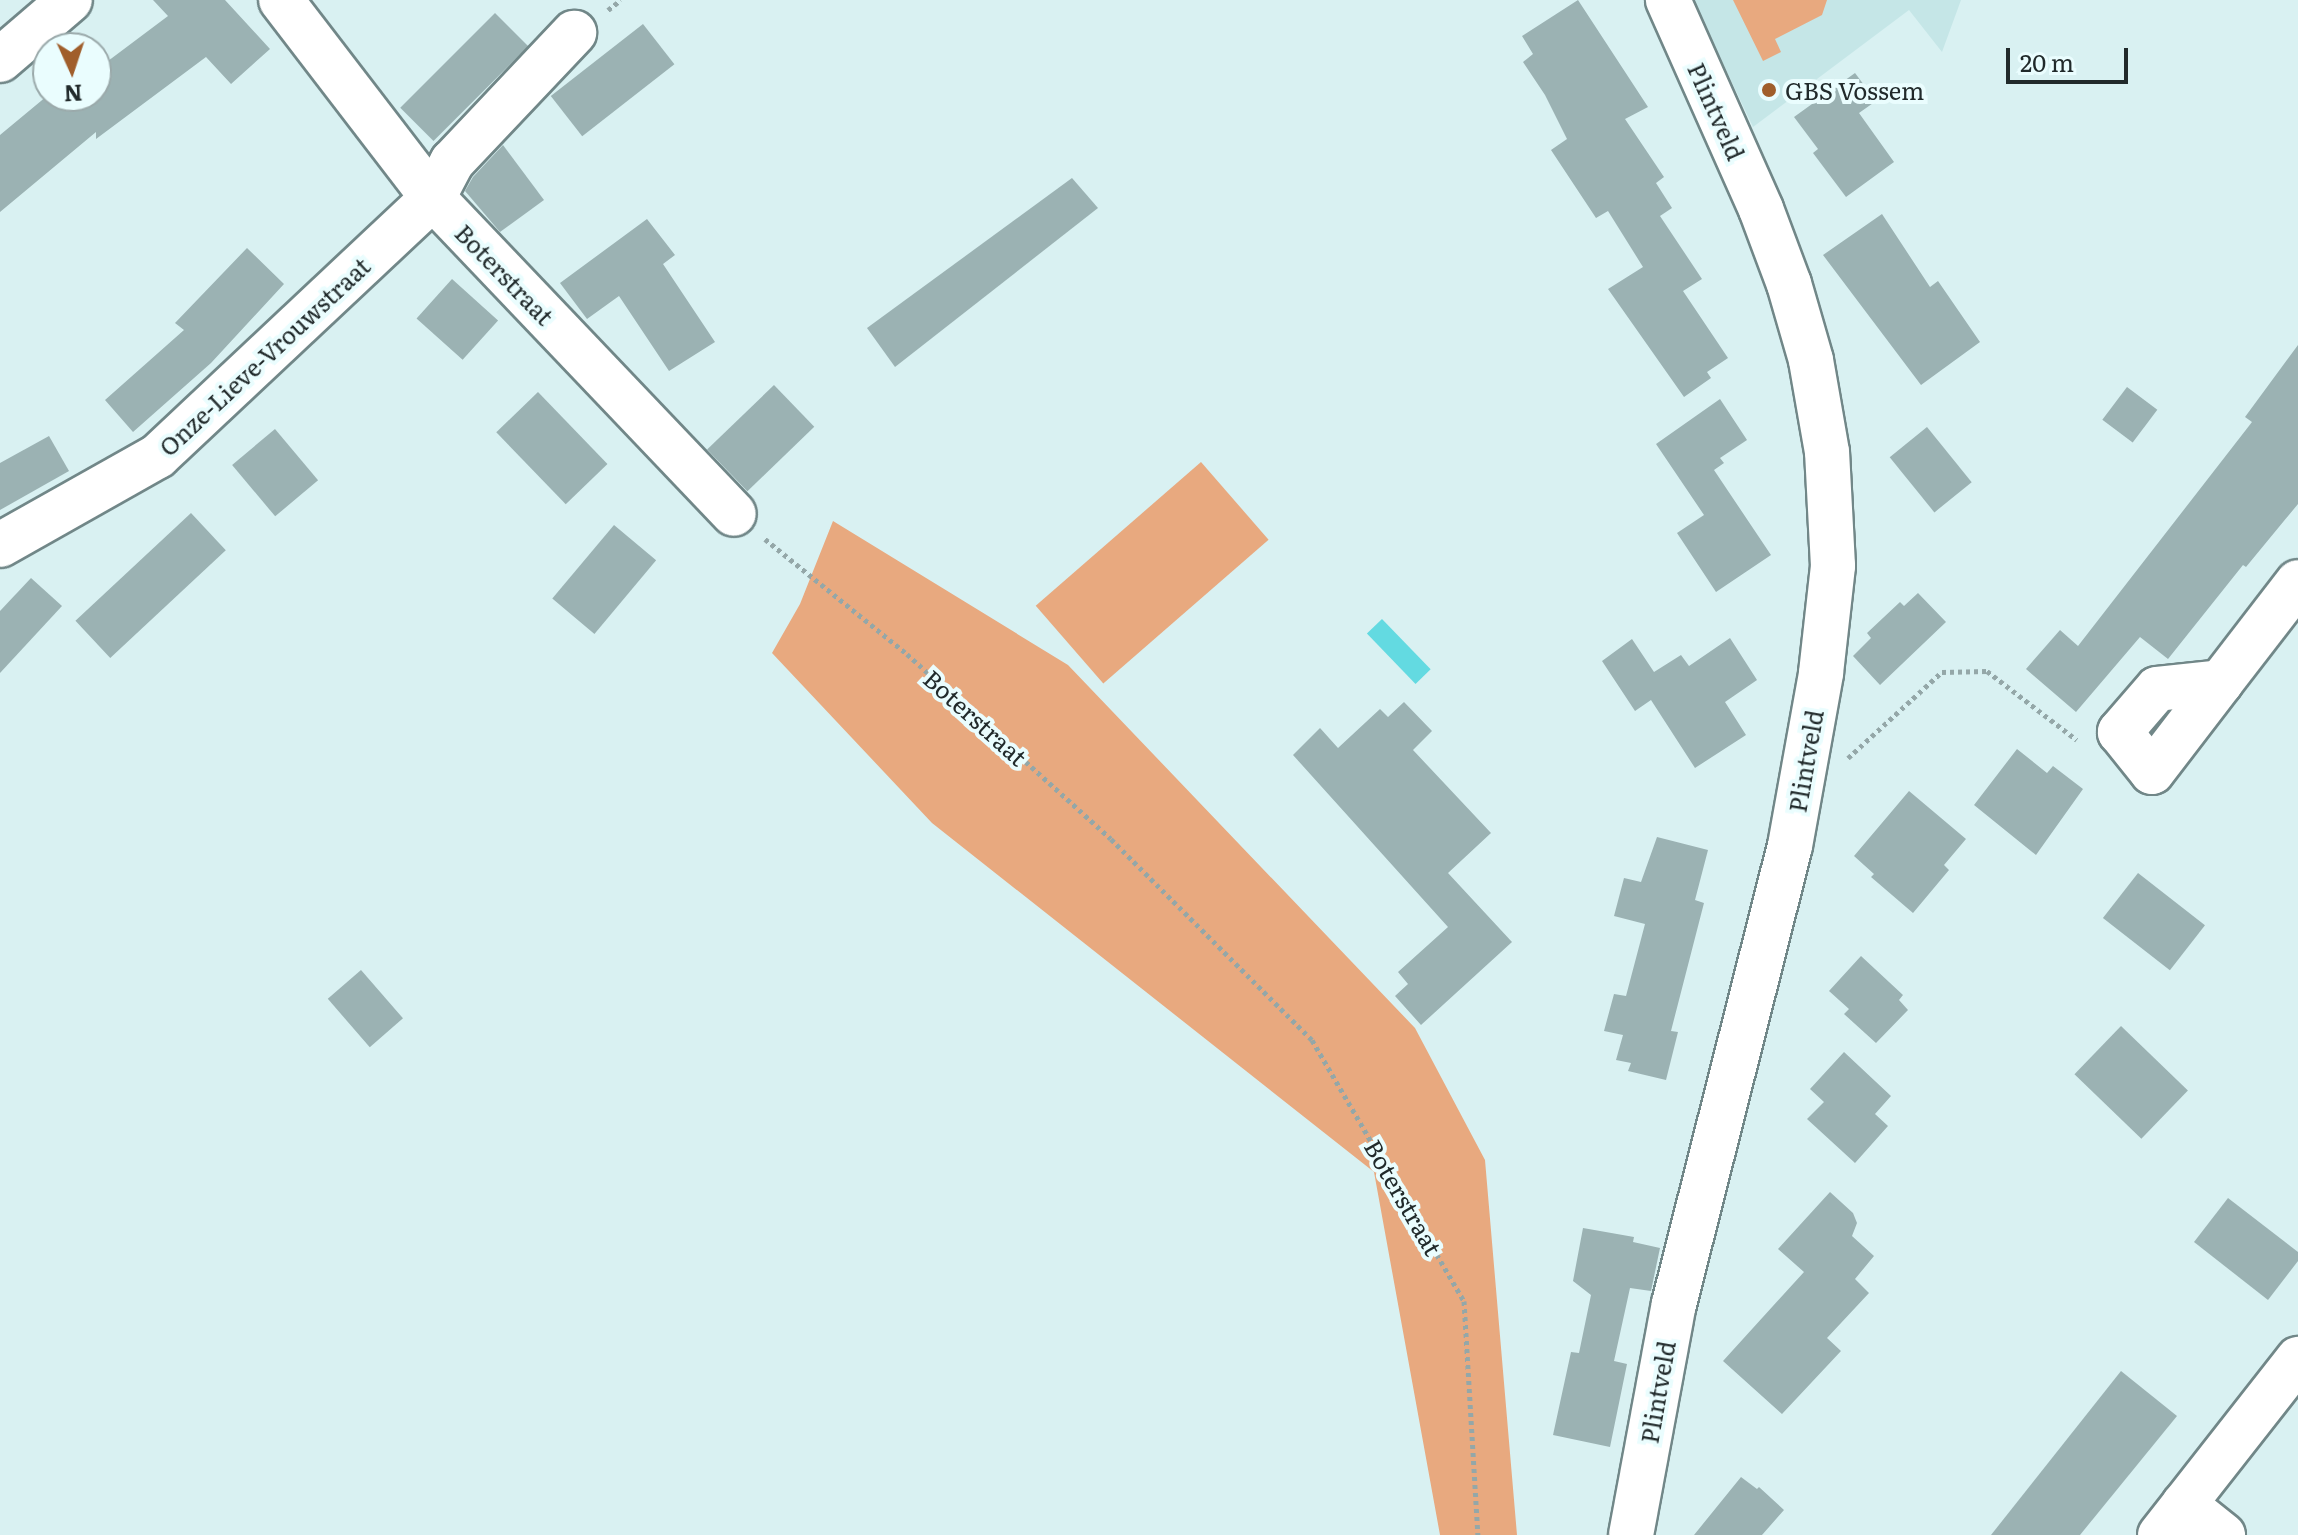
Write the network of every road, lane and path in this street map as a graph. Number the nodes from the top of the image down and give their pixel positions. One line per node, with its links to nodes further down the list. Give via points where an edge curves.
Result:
1 (70, 0): 5 (street)
2 (281, 0): 6 (street, Boterstraat)
3 (1668, 0): 11 (street, Plintveld, via 1774,241 1811,360 1822,415 1833,566 1821,673)
4 (574, 33): 6 (street, Onze-Lieve-Vrouwstraat, via 452,162)
5 (0, 60)
6 (433, 198): 7 (street, Boterstraat); 8 (street, Onze-Lieve-Vrouwstraat, via 158,456)
7 (734, 514): 15 (path, Boterstraat, via 907,654 1111,839 1312,1040 1464,1301)
8 (0, 545)
9 (2298, 582): 10 (street, via 2152,772)
10 (2134, 750): 11 (path, via 2092,751 1987,671 1942,672 1856,752)
11 (1798, 797): 14 (street, Plintveld, via 1783,878 1674,1304)
12 (2298, 1359): 13 (street)
13 (2172, 1520): 16 (street)
14 (1638, 1531)
15 (1478, 1535)
16 (2223, 1535)

